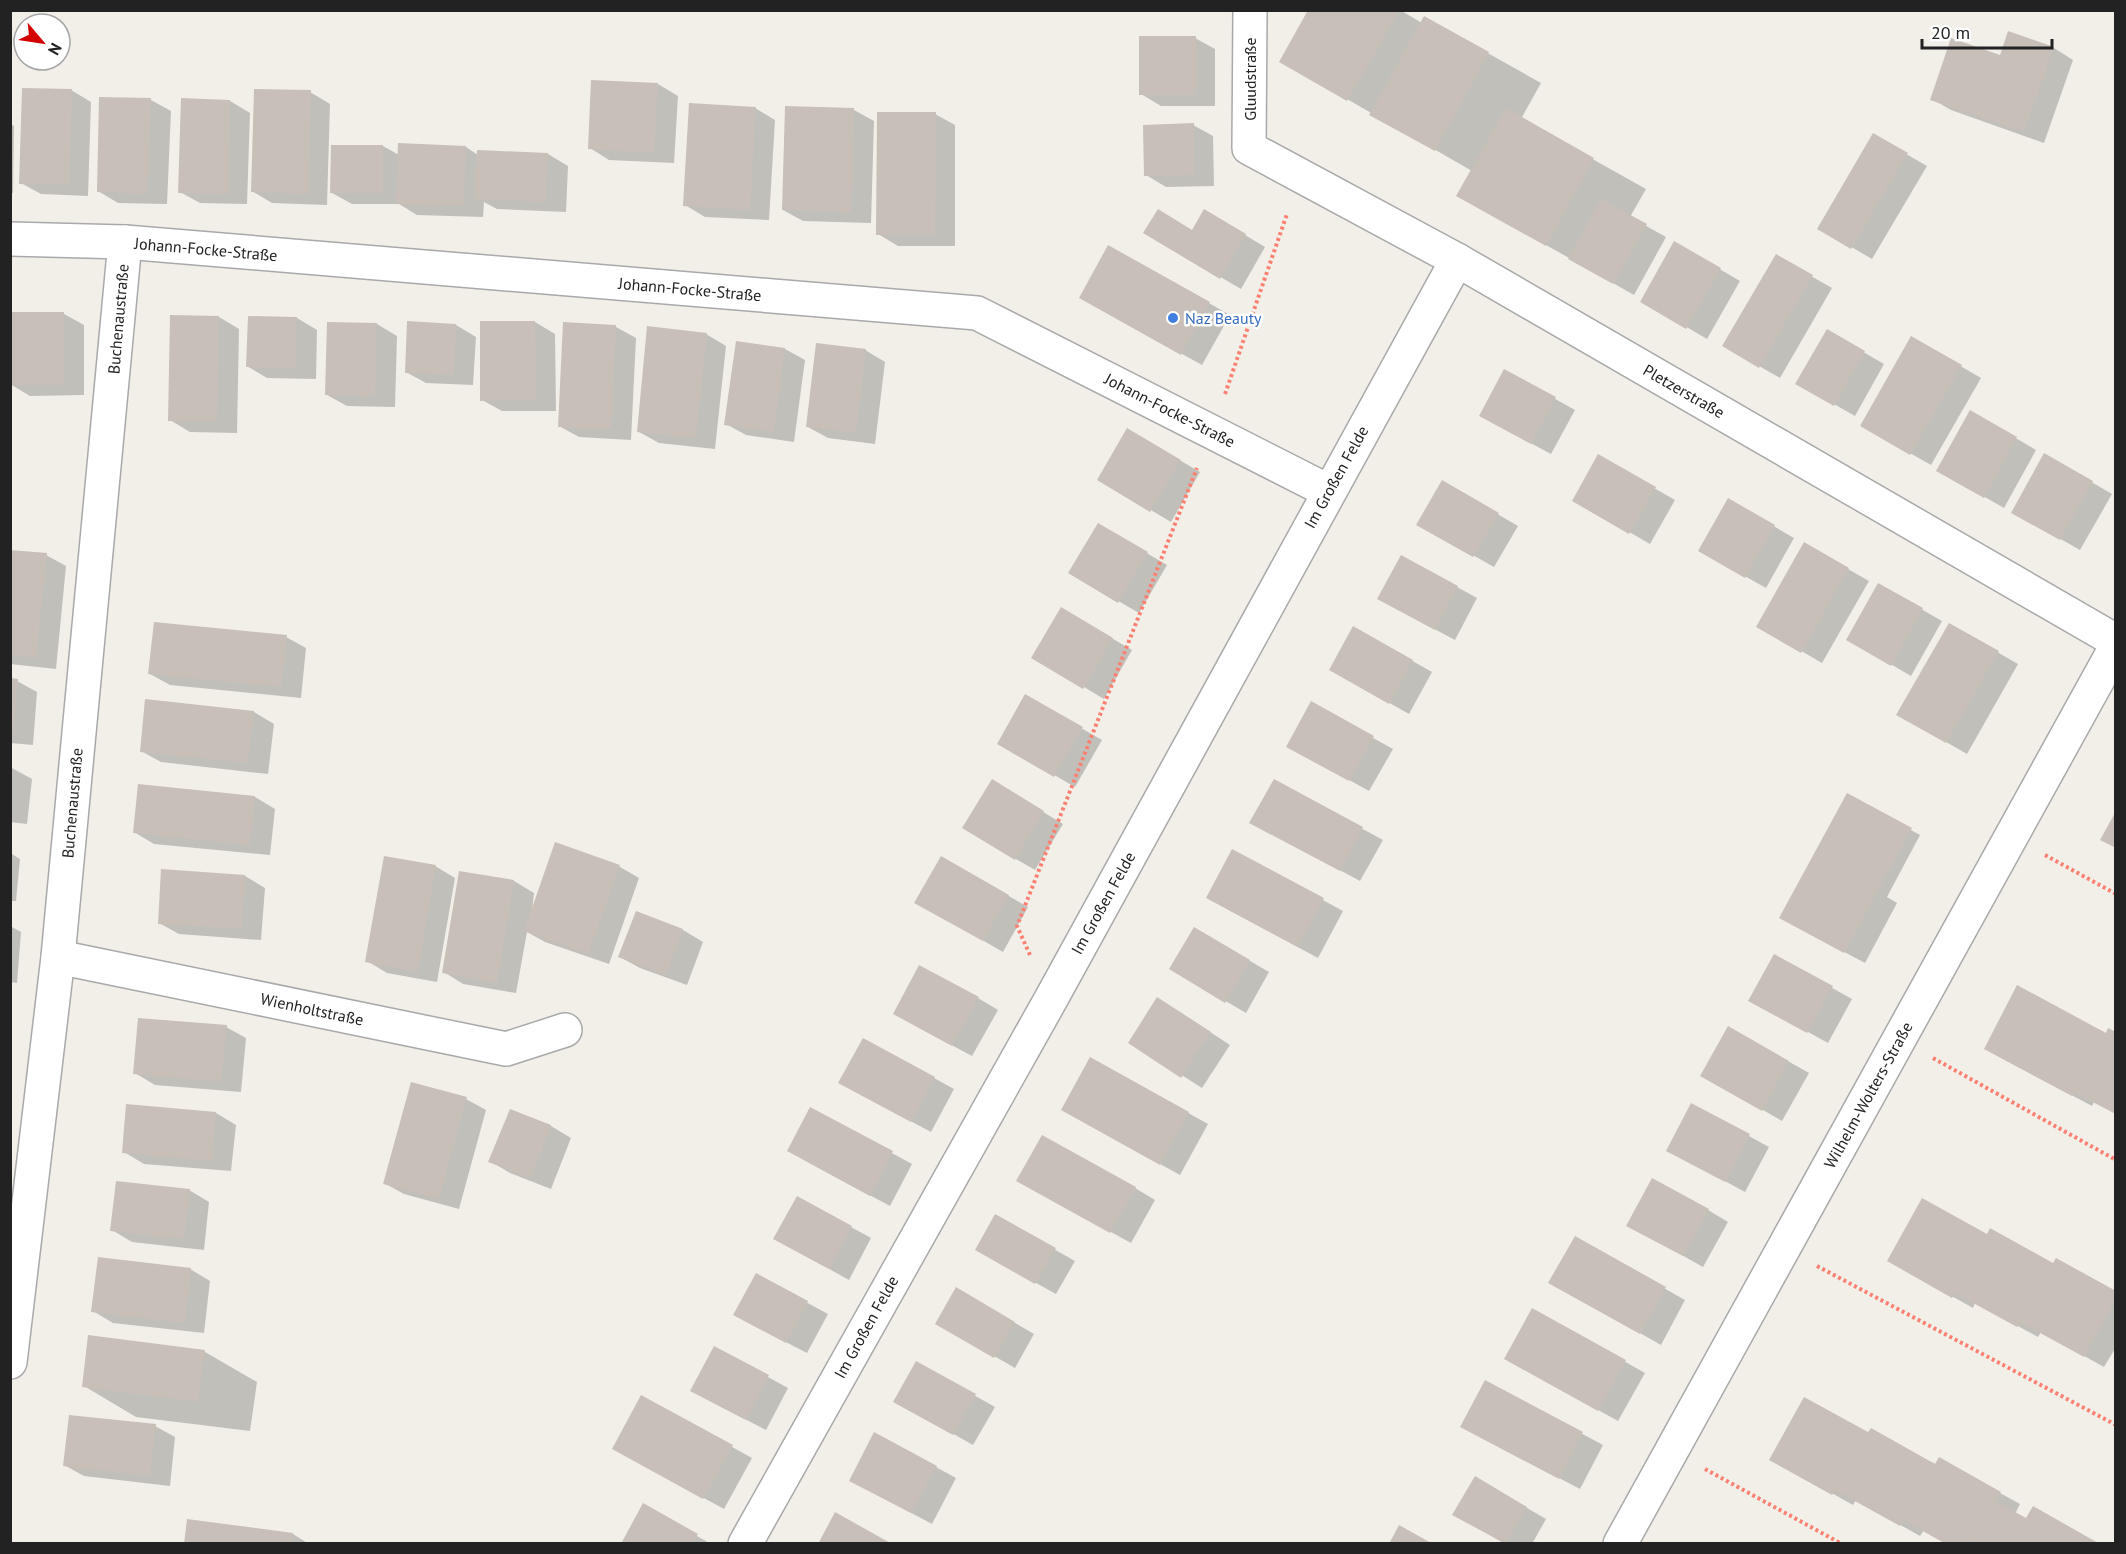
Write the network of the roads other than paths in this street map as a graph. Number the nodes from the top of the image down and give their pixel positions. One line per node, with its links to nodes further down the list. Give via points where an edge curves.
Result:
1 (1250, 10): 2 (street, Gluudstraße)
2 (1249, 148): 5 (street, Pletzerstraße)
3 (10, 239): 4 (street, Johann-Focke-Straße)
4 (125, 242): 6 (street, Johann-Focke-Straße, via 977,314); 9 (street, Buchenaustraße)
5 (1457, 260): 6 (street, Im Großen Felde); 7 (street, Pletzerstraße)
6 (1328, 491): 12 (street, Im Großen Felde, via 1052,999)
7 (2115, 641)
8 (2115, 647): 13 (street, Wilhelm-Wolters-Straße)
9 (58, 957): 10 (street, Wienholtstraße, via 506,1049); 11 (street, Buchenaustraße)
10 (565, 1030)
11 (10, 1362)
12 (745, 1544)
13 (1620, 1544)

